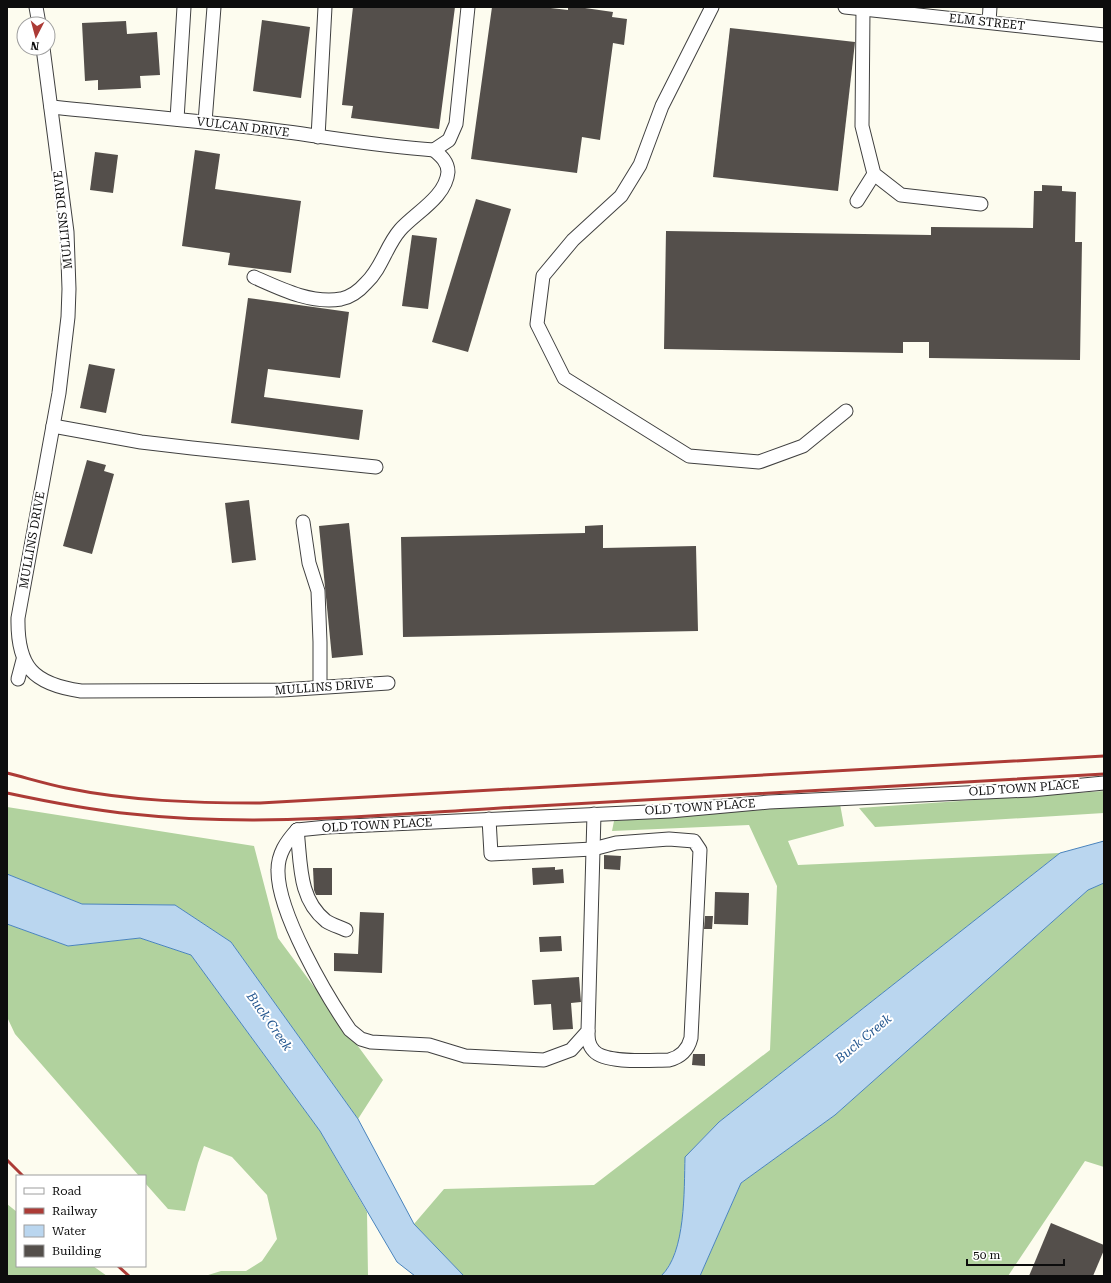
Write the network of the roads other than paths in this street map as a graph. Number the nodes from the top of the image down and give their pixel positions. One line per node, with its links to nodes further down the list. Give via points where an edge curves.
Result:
1 (184, 7): 14 (street)
2 (214, 7): 15 (street)
3 (325, 7): 16 (street)
4 (468, 7): 17 (street, via 456,124 450,140)
5 (712, 7): 22 (street, via 662,106 640,165 621,196 573,240 543,276 537,324 564,378 689,456 759,462 803,446)
6 (845, 7): 8 (street, ELM STREET)
7 (990, 7): 10 (street)
8 (863, 9): 9 (street, ELM STREET); 18 (street, via 862,126)
9 (954, 13): 10 (street, ELM STREET)
10 (989, 22): 11 (street, ELM STREET)
11 (1104, 35)
12 (44, 56): 13 (street, MULLINS DRIVE)
13 (51, 107): 14 (street, VULCAN DRIVE); 23 (street, MULLINS DRIVE, via 67,232 69,289 65,353)
14 (177, 119): 15 (street, VULCAN DRIVE)
15 (205, 122): 16 (street, VULCAN DRIVE)
16 (318, 137): 17 (street, VULCAN DRIVE)
17 (434, 150): 21 (street, via 446,163 448,172 445,182 438,194 400,230 376,272 355,294 342,299 305,297)
18 (874, 174): 19 (street); 20 (street, via 901,195)
19 (857, 201)
20 (981, 204)
21 (254, 277)
22 (846, 411)
23 (53, 426): 24 (street, via 141,442); 26 (street, MULLINS DRIVE, via 18,618)
24 (376, 467)
25 (302, 522): 29 (street, via 309,564 318,591)
26 (23, 660): 27 (street); 29 (street, MULLINS DRIVE, via 40,677 52,684 81,690 282,690)
27 (18, 679)
28 (388, 683): 29 (street, MULLINS DRIVE)
29 (320, 686)
30 (1104, 783): 31 (street, OLD TOWN PLACE, via 1031,790 795,800)
31 (594, 814): 32 (street, OLD TOWN PLACE); 34 (street)
32 (489, 819): 33 (street, OLD TOWN PLACE); 34 (street, via 490,854)
33 (297, 830): 35 (street, via 302,885 309,902 327,921); 36 (street, via 286,842 280,855 279,888 305,954 341,1017 350,1030 361,1039 370,1042 429,1045 465,1056 544,1060 571,1050)
34 (593, 849): 36 (street); 36 (street, via 616,843 680,839 694,841 700,850 689,1045 678,1058 669,1060 611,1059 600,1057 593,1051)
35 (346, 930)
36 (588, 1031)

